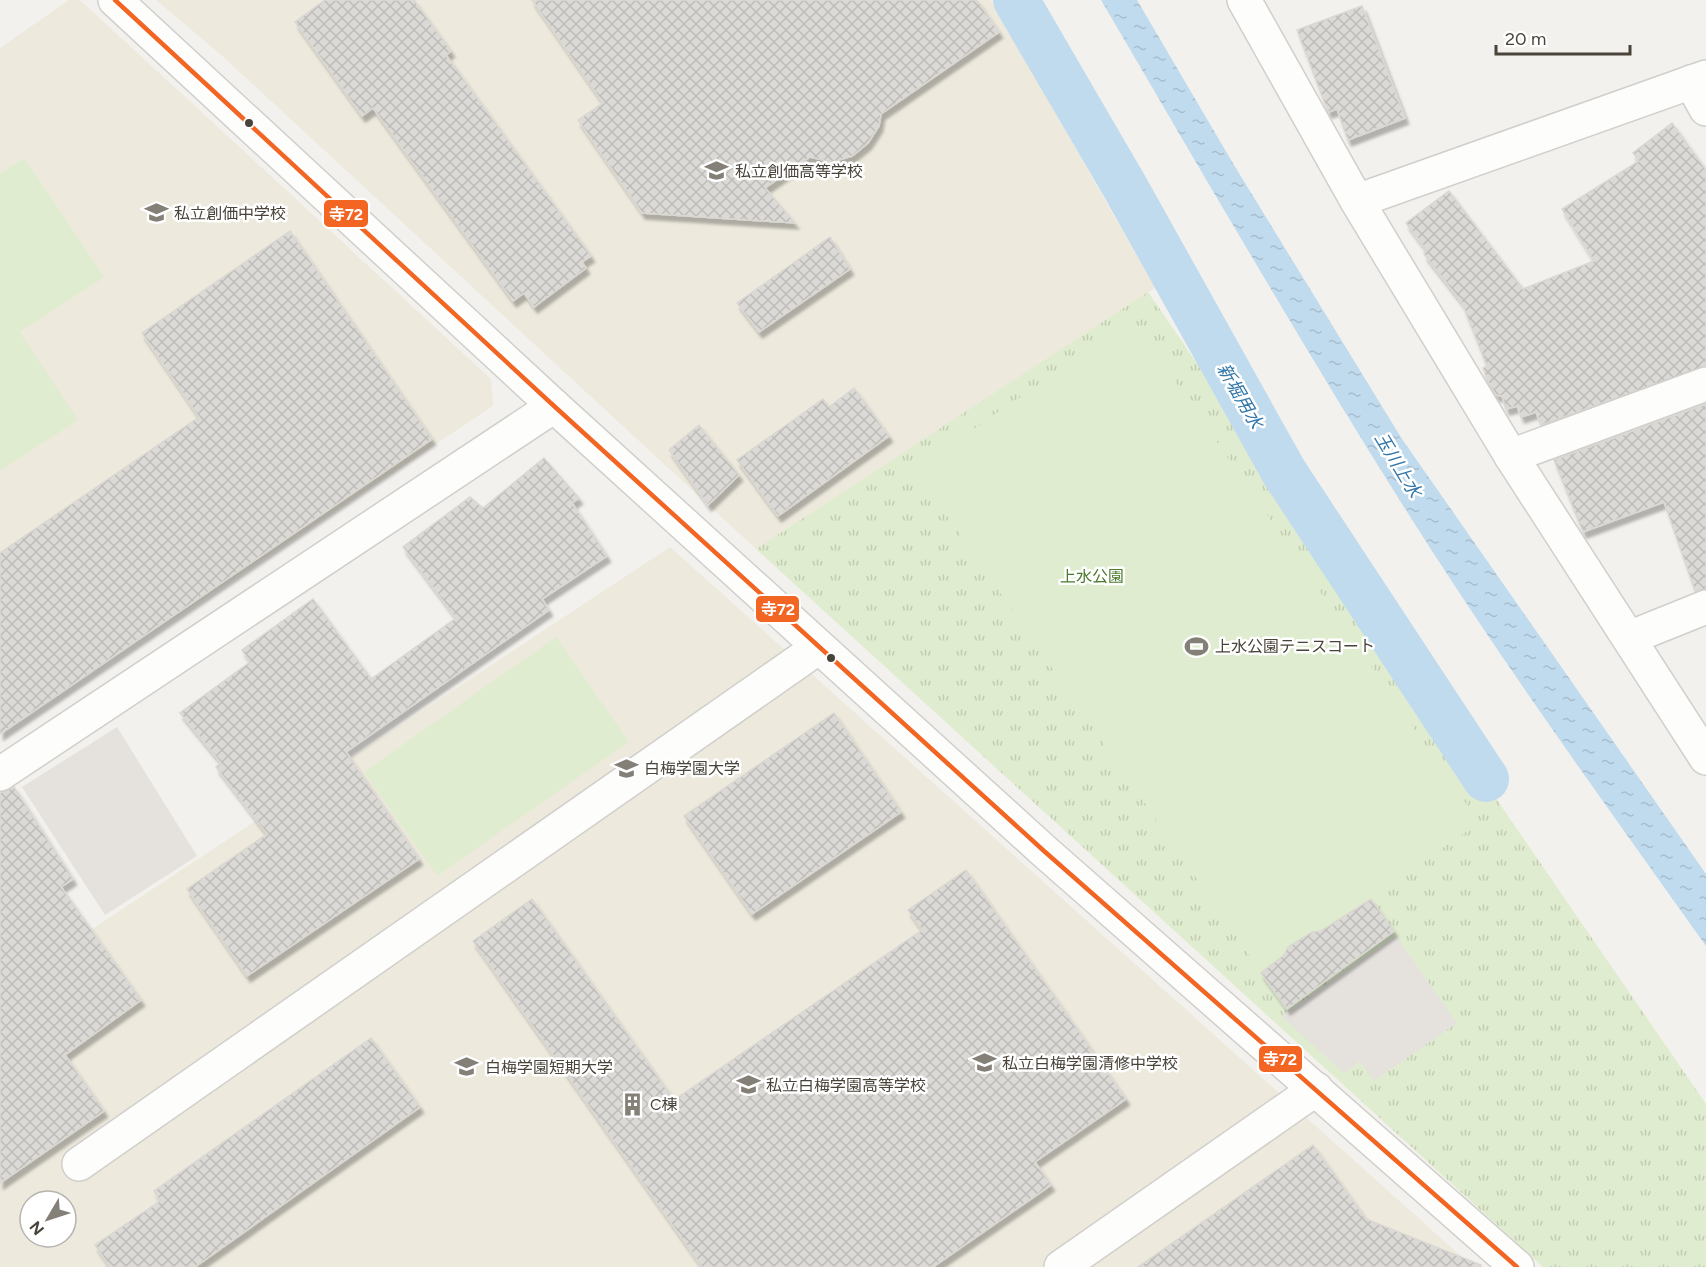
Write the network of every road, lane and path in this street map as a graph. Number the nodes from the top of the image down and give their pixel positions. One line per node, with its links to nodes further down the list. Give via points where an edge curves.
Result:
1 (115, 0): 6 (street)
2 (1244, 0): 4 (street)
3 (1701, 89): 4 (street)
4 (1357, 201): 7 (street)
5 (1706, 384): 7 (street)
6 (554, 406): 10 (street); 12 (street)
7 (1511, 456): 9 (street)
8 (1706, 607): 9 (street)
9 (1629, 638): 11 (street)
10 (819, 647): 13 (street, via 1044,852); 14 (street)
11 (1706, 758)
12 (0, 774)
13 (1316, 1089): 15 (street); 16 (street)
14 (79, 1164)
15 (1060, 1267)
16 (1517, 1267)

